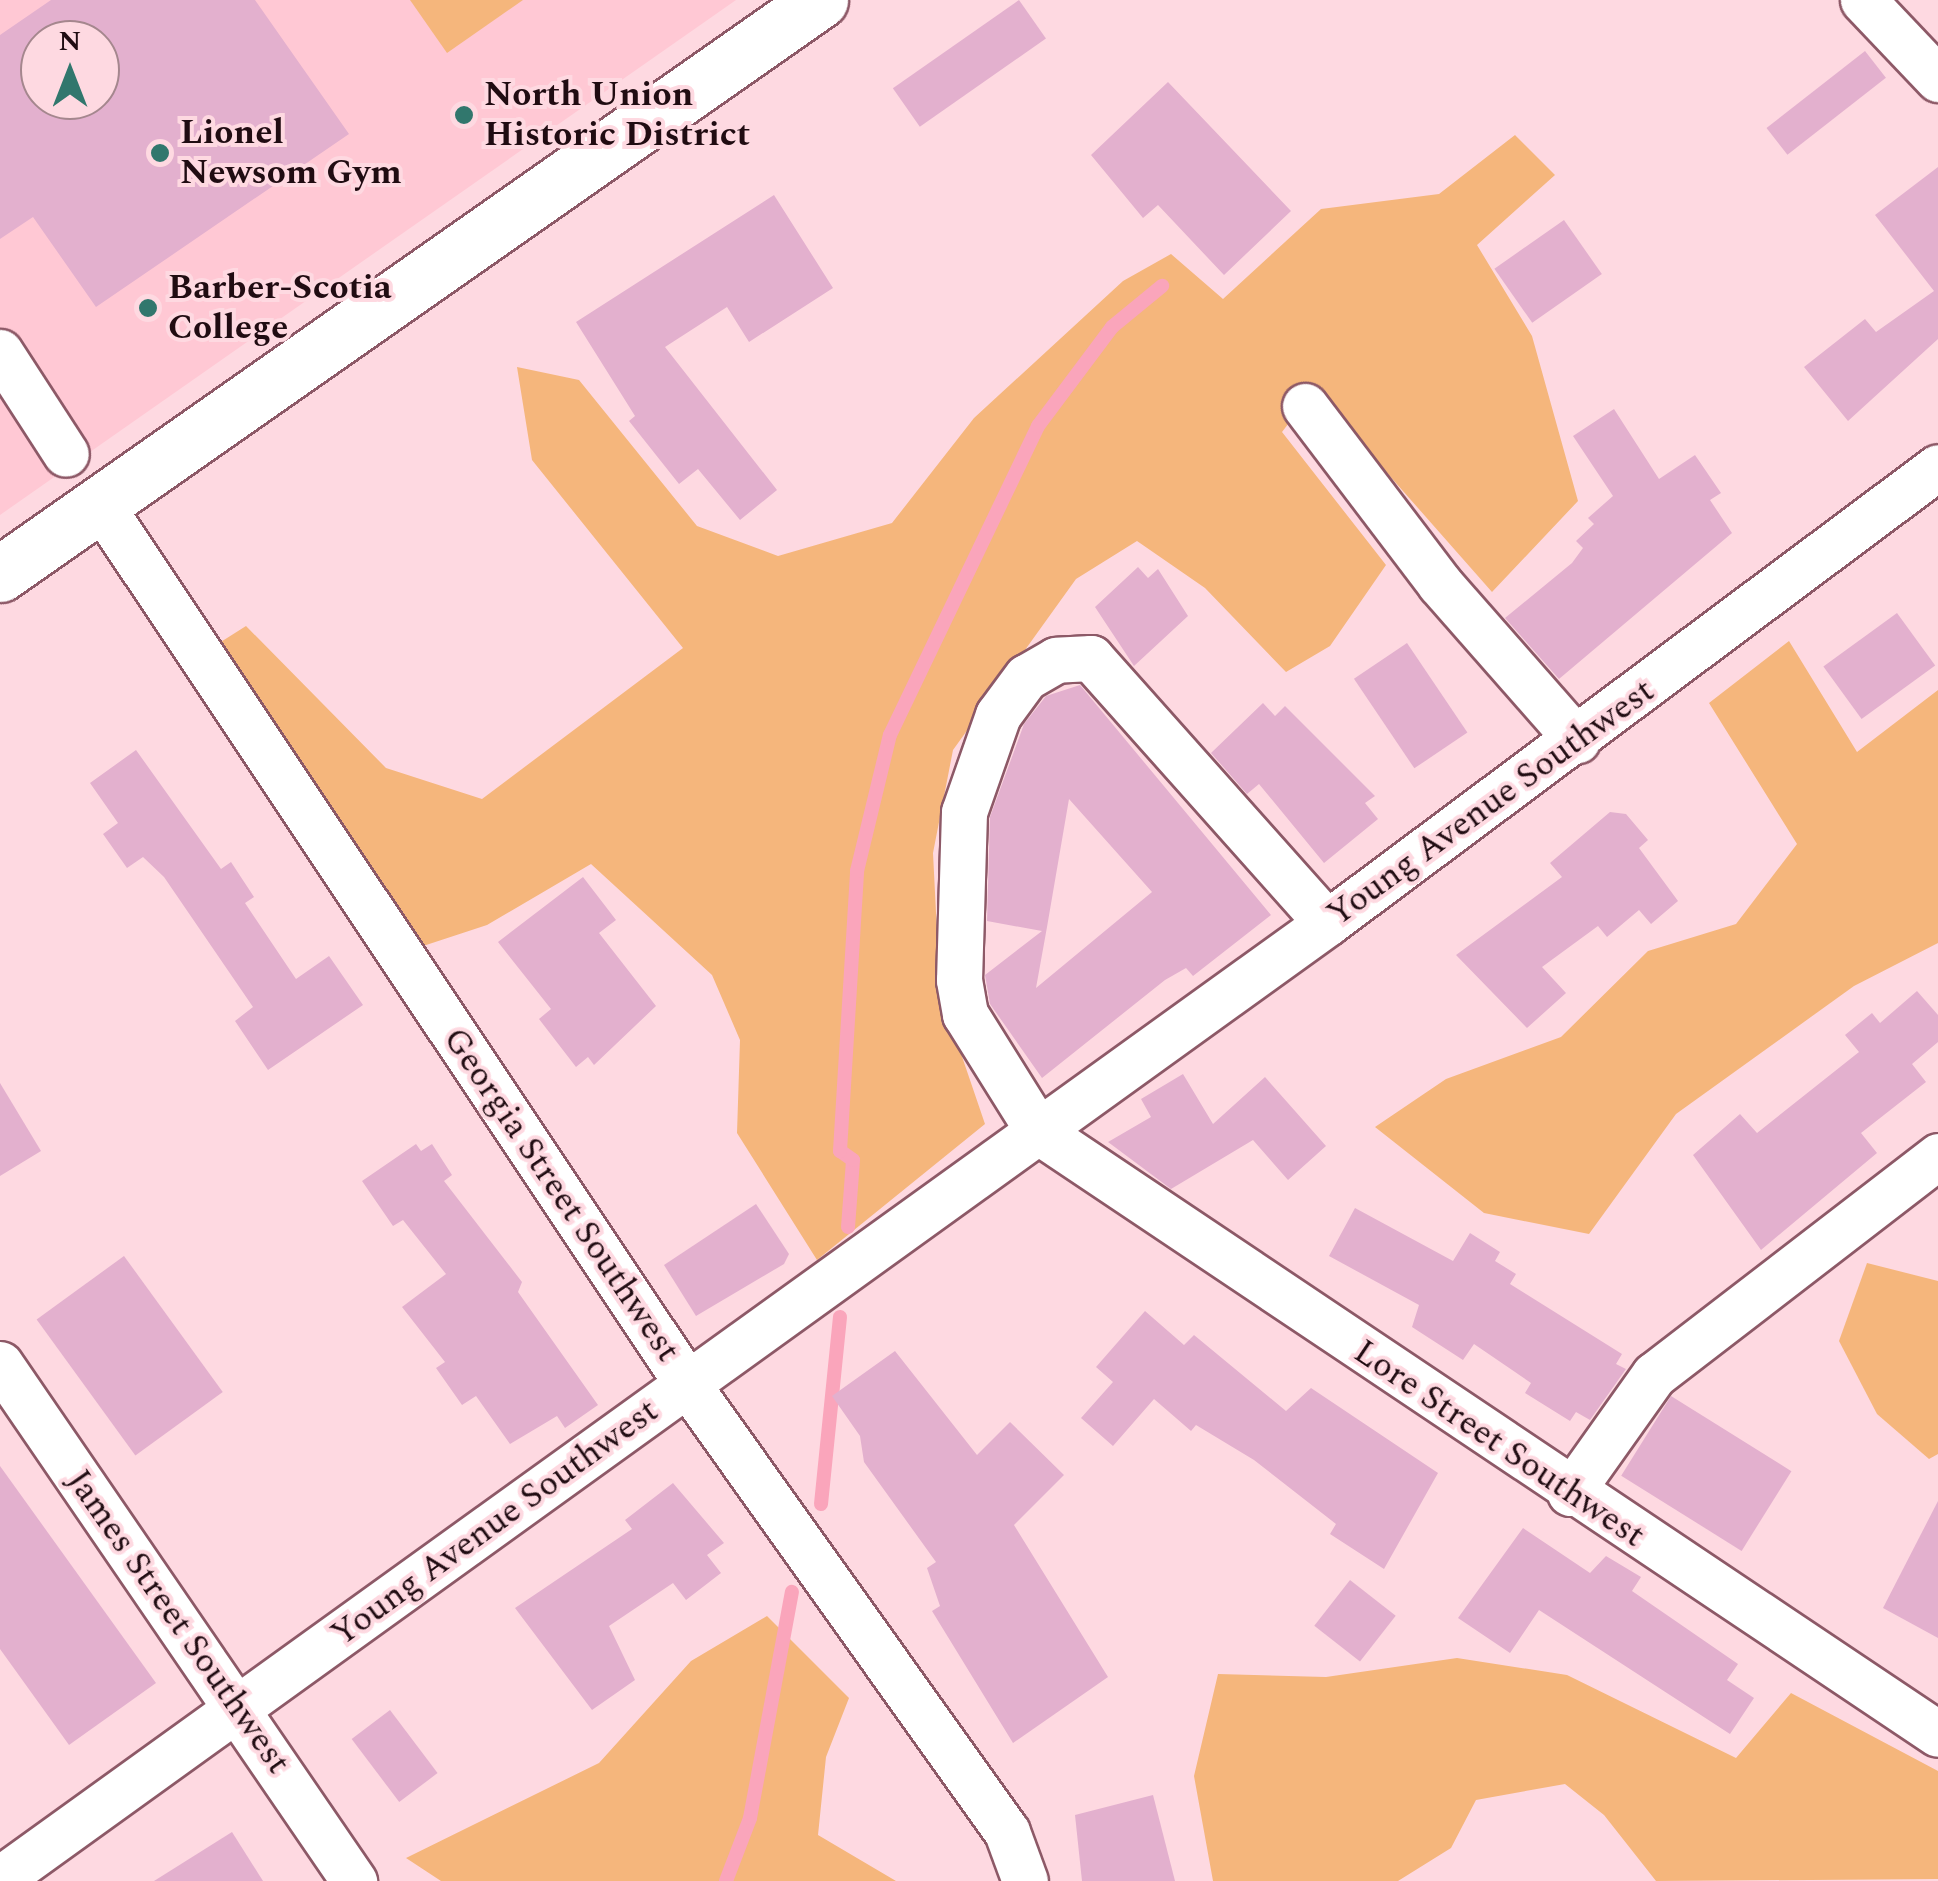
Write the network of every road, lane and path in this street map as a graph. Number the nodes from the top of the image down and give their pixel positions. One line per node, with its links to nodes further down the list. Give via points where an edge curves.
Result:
1 (820, 0): 8 (street)
2 (1864, 0): 3 (street)
3 (1938, 79)
4 (0, 352): 6 (street)
5 (1305, 406): 10 (street, via 1428,570)
6 (66, 454)
7 (1938, 467): 10 (street, Young Avenue Southwest)
8 (100, 504): 9 (street); 15 (street, Georgia Street Southwest)
9 (0, 574)
10 (1577, 740): 11 (street, Young Avenue Southwest)
11 (1327, 923): 12 (street, Young Avenue Southwest); 12 (street, via 1119,681 1090,658 1056,660 1026,677 998,715 964,812 959,980 966,1014)
12 (1051, 1139): 15 (street, Young Avenue Southwest); 16 (street, Lore Street Southwest)
13 (1938, 1156): 16 (street, via 1654,1376)
14 (0, 1364): 17 (street, James Street Southwest)
15 (688, 1385): 17 (street, Young Avenue Southwest); 21 (street, Georgia Street Southwest, via 1007,1832)
16 (1570, 1493): 18 (street, Lore Street Southwest)
17 (239, 1708): 19 (street, Young Avenue Southwest); 20 (street, James Street Southwest)
18 (1938, 1734)
19 (0, 1879)
20 (354, 1881)
21 (1025, 1881)

